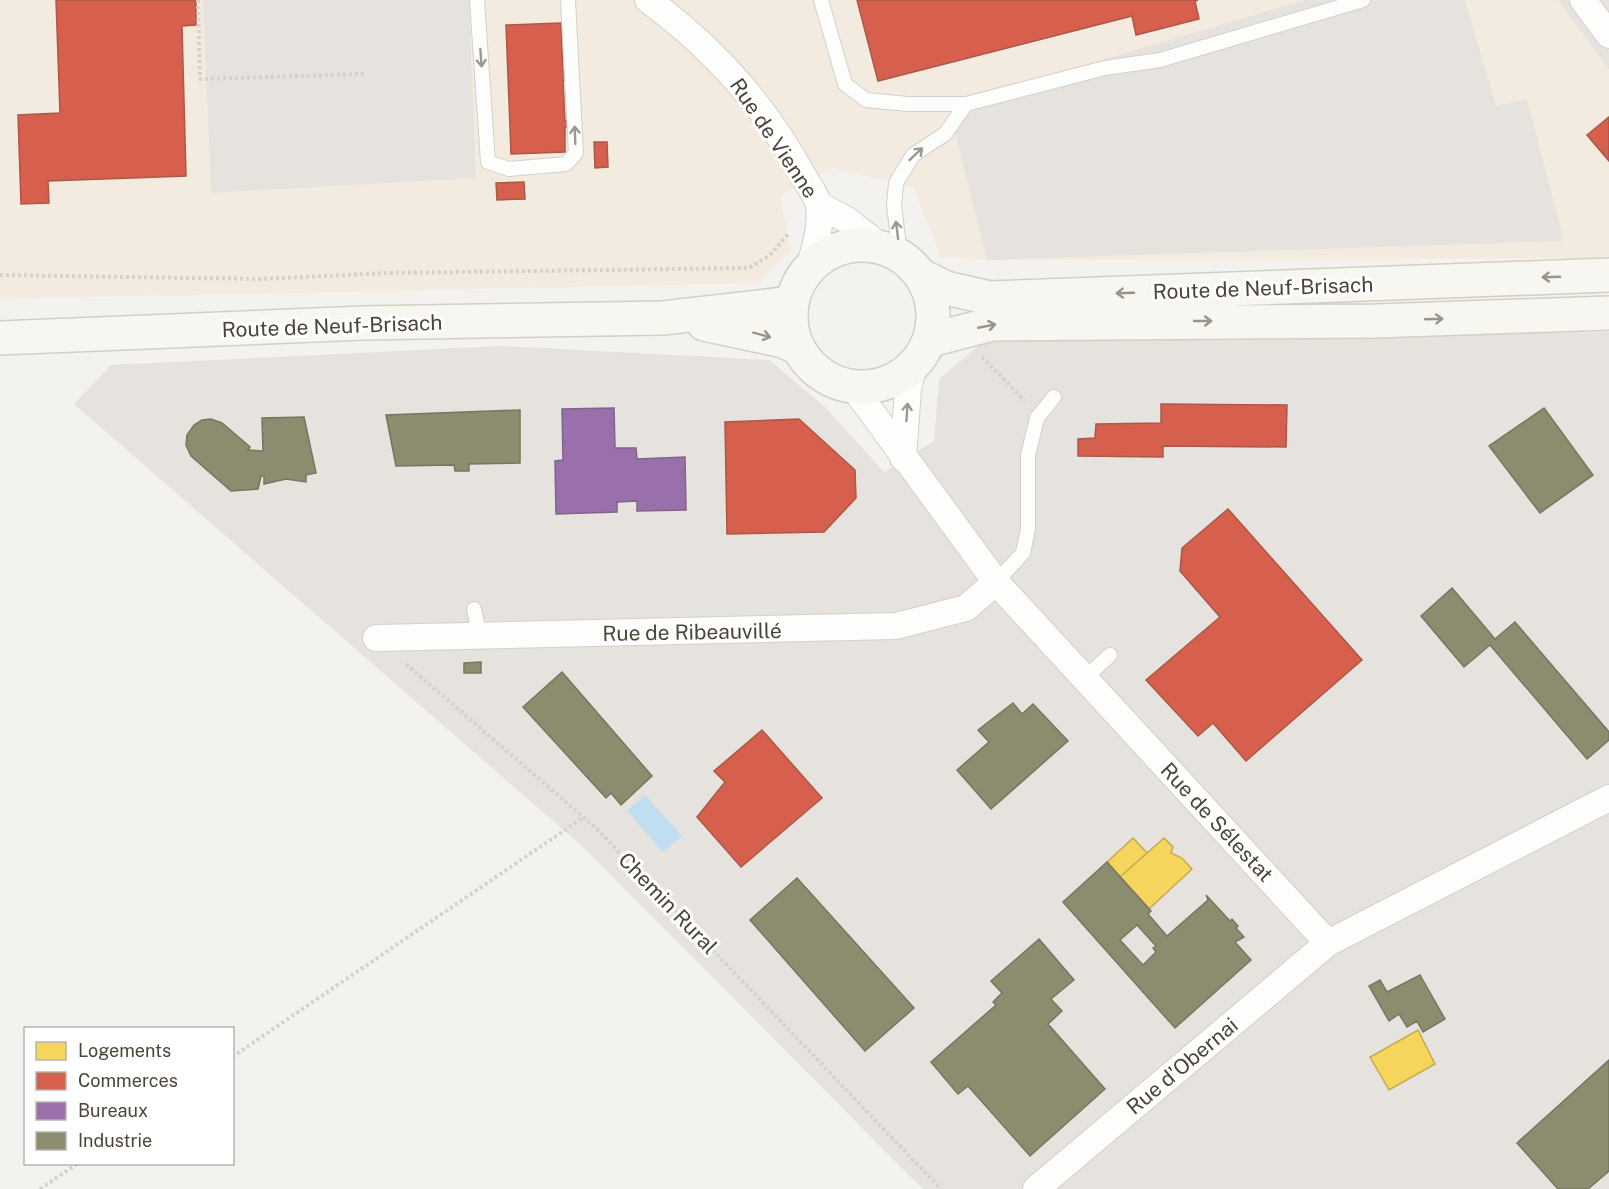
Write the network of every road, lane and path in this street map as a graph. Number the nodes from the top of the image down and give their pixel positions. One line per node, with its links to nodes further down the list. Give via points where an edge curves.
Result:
1 (198, 0): 9 (path, via 200,79)
2 (477, 0): 3 (lane, one-way to 3, via 488,162 509,169 566,164 576,153)
3 (568, 0)
4 (648, 0): 11 (street, Rue de Vienne, via 711,51 734,76 795,160)
5 (821, 0): 10 (lane, via 845,84 866,100)
6 (1363, 0): 10 (lane, via 1160,60 1105,68)
7 (1583, 0): 8 (street)
8 (1609, 35)
9 (366, 74)
10 (966, 104): 12 (lane, one-way to 10, via 894,205 896,183 913,155 945,134)
11 (819, 205): 12 (street, Rue de Vienne); 13 (street, Rue de Vienne, via 815,248); 14 (path, via 792,217 789,233 770,255 750,268 261,279)
12 (901, 259): 13 (main road, Route de Neuf-Brisach, via 860,244 822,256); 15 (main road, Route de Neuf-Brisach, one-way to 12, via 990,298 946,288); 22 (main road, via 933,305 934,323)
13 (808, 269): 16 (main road, Route de Neuf-Brisach)
14 (0, 274)
15 (1609, 275)
16 (792, 303): 18 (main road, Route de Neuf-Brisach); 21 (main road, Route de Neuf-Brisach, via 791,321)
17 (1609, 313): 19 (main road, Route de Neuf-Brisach, one-way to 17, via 992,324 1068,322 1376,321)
18 (663, 318): 20 (main road, Route de Neuf-Brisach, via 363,323); 21 (main road, Route de Neuf-Brisach, one-way to 21, via 744,331 783,341)
19 (970, 329): 22 (main road, Route de Neuf-Brisach); 25 (path, via 979,354)
20 (0, 338)
21 (799, 350): 23 (main road, Route de Neuf-Brisach, via 817,372 834,383)
22 (922, 353): 23 (main road, Route de Neuf-Brisach, via 886,384); 26 (street, one-way to 22, via 908,389)
23 (854, 388): 26 (street, Rue de Sélestat)
24 (1054, 397): 25 (lane)
25 (1039, 415): 27 (lane, via 1028,455 1028,530 1023,553)
26 (903, 458): 27 (street, Rue de Sélestat)
27 (996, 582): 29 (street, Rue de Ribeauvillé, via 966,608 896,626); 32 (street, Rue de Sélestat)
28 (474, 609): 29 (lane)
29 (480, 637): 30 (street, Rue de Ribeauvillé)
30 (376, 638): 34 (path, Chemin Rural)
31 (1110, 655): 32 (lane)
32 (1085, 678): 35 (street, Rue de Sélestat)
33 (1609, 798): 35 (street)
34 (584, 817): 36 (path); 39 (path, Chemin Rural)
35 (1328, 943): 40 (street, Rue d'Obernai)
36 (234, 1056)
37 (76, 1165): 38 (path)
38 (40, 1189)
39 (941, 1189)
40 (1036, 1189)

